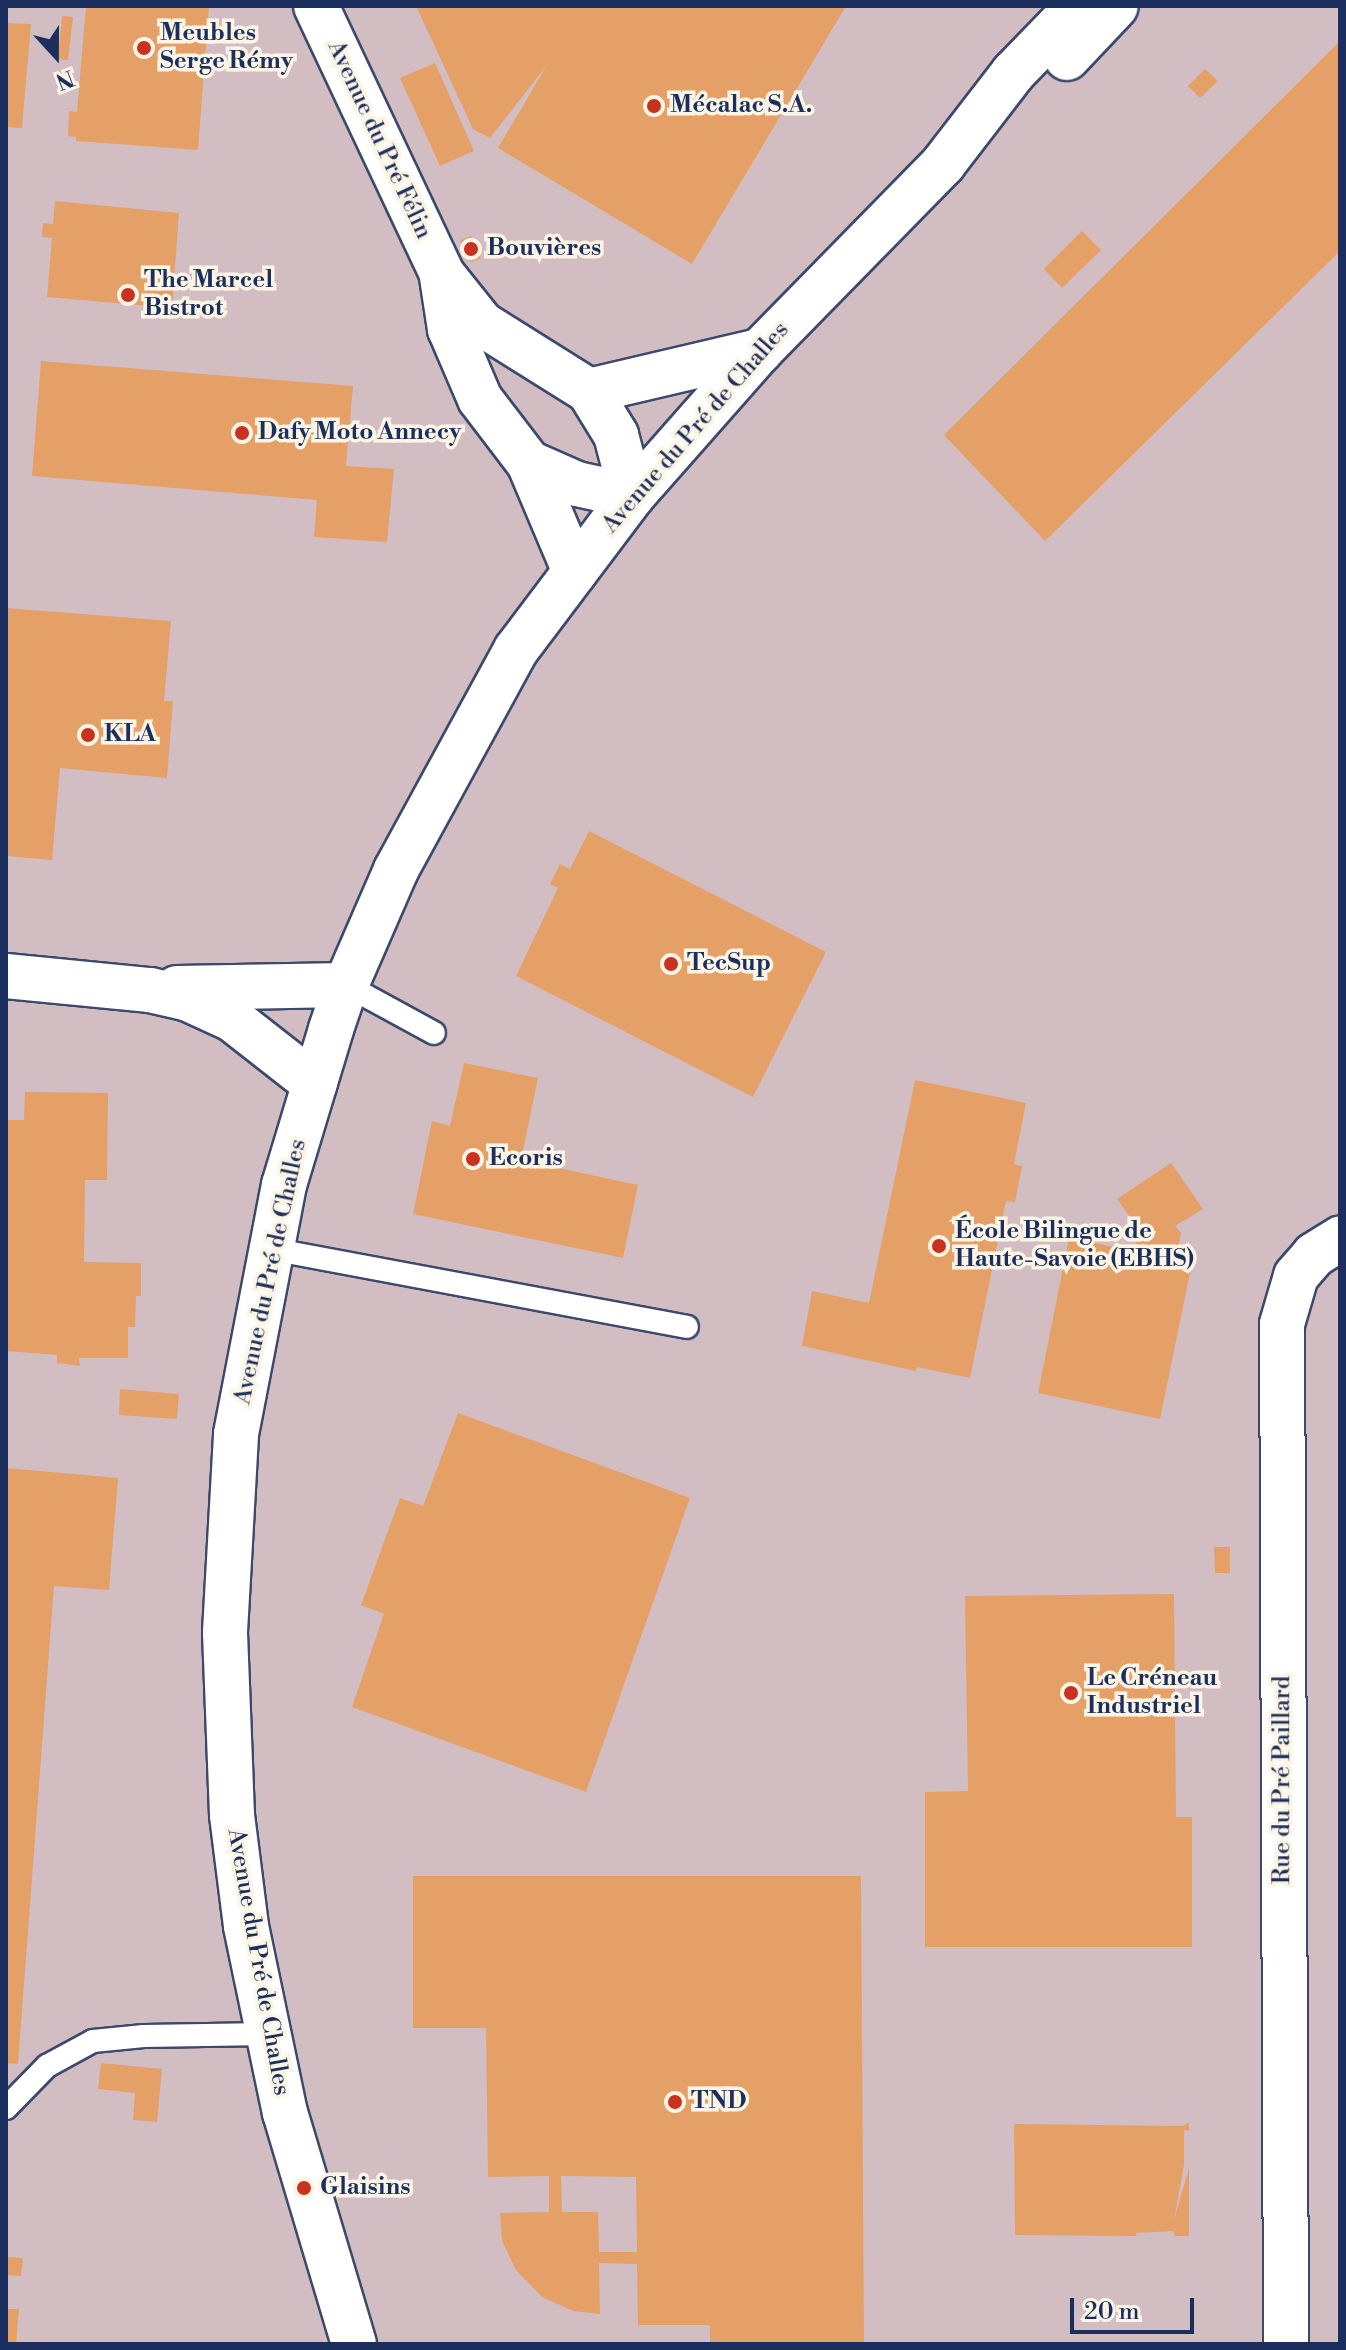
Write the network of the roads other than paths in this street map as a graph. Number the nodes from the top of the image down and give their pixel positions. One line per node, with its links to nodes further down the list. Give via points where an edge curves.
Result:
1 (316, 6): 5 (street, Avenue du Pré Félin)
2 (1078, 6): 4 (street, Avenue du Pré de Challes, via 1013,73)
3 (1116, 6): 4 (street, Avenue du Pré de Challes, via 1032,96)
4 (943, 164): 6 (street, Avenue du Pré de Challes)
5 (442, 274): 7 (street, Avenue du Pré Félin, via 482,324); 8 (street, Avenue du Pré Félin, via 450,329 480,399)
6 (760, 351): 7 (street); 9 (street, Avenue du Pré de Challes)
7 (589, 391): 9 (street, Avenue du Pré Félin, via 616,435)
8 (529, 463): 9 (street, Avenue du Pré Félin, via 577,484); 10 (street, Avenue du Pré Félin)
9 (632, 496): 10 (street, Avenue du Pré de Challes)
10 (575, 572): 12 (street, Avenue du Pré de Challes, via 516,650 442,780)
11 (6, 976): 13 (street)
12 (346, 985): 13 (street); 14 (lane); 15 (street, Avenue du Pré de Challes)
13 (150, 990): 15 (street, via 223,1013)
14 (434, 1033)
15 (315, 1084): 17 (street, Avenue du Pré de Challes)
16 (1340, 1239): 22 (street, Rue du Pré Paillard, via 1314,1255 1296,1276 1282,1324)
17 (271, 1249): 18 (lane); 19 (street, Avenue du Pré de Challes, via 236,1434 225,1632 239,1881)
18 (687, 1327)
19 (268, 2034): 20 (lane, via 93,2041 47,2066); 21 (street, Avenue du Pré de Challes, via 304,2188)
20 (6, 2108)
21 (351, 2341)
22 (1286, 2344)

